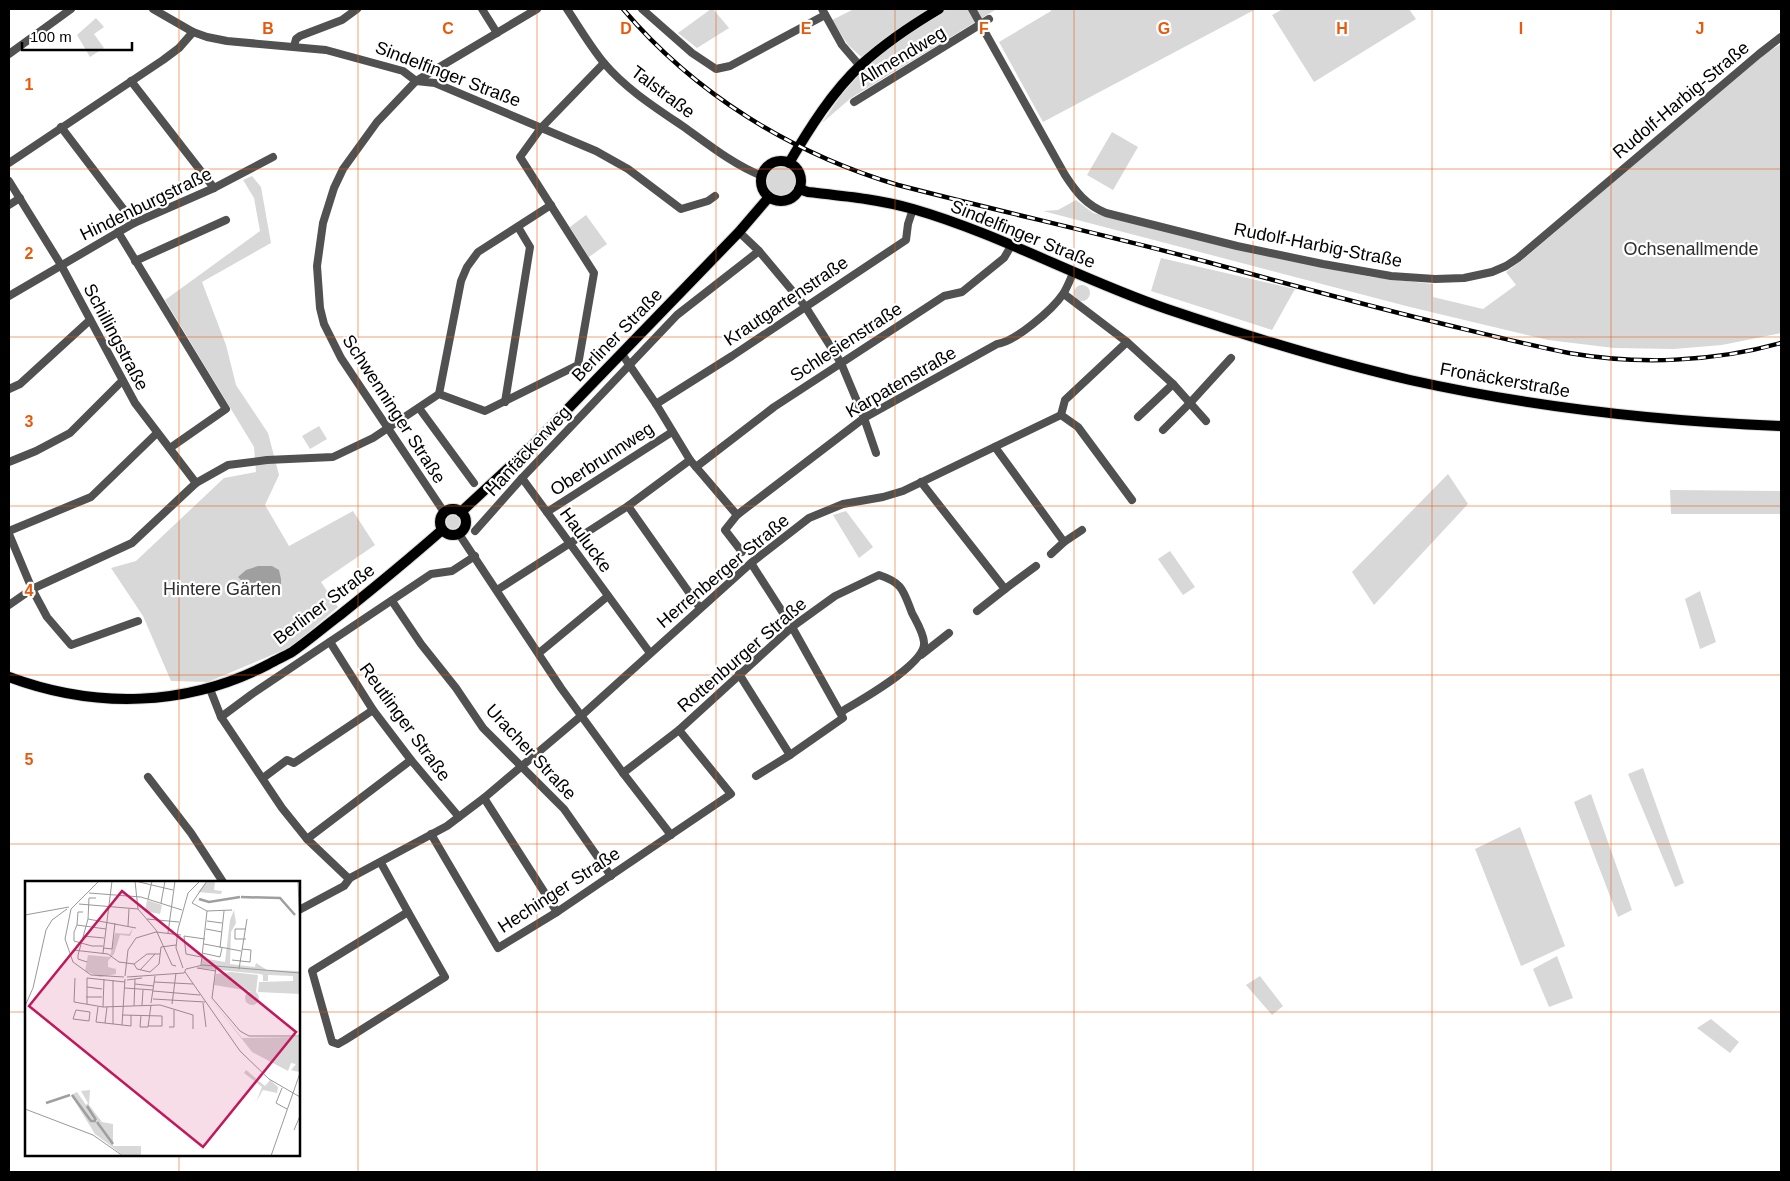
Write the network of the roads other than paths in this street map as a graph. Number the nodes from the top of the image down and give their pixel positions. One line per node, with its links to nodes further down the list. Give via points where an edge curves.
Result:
1 (71, 9): 17 (street)
2 (153, 9): 13 (street, Sindelfinger Straße)
3 (357, 9): 16 (street, via 342,20 300,36)
4 (482, 9): 14 (street)
5 (537, 9): 14 (street, Schwenninger Straße)
6 (567, 9): 18 (street, Talstraße)
7 (642, 9): 10 (street, via 692,53 716,69 730,66)
8 (939, 9): 19 (main road, via 888,42)
9 (972, 9): 12 (street, Rudolf-Harbig-Straße)
10 (824, 12): 19 (street, via 842,45)
11 (989, 19): 12 (street, Allmendweg)
12 (981, 26): 15 (street, Rudolf-Harbig-Straße, via 1074,190 1096,209 1323,264 1391,276 1435,279 1477,276 1518,258); 22 (street, Allmendweg)
13 (193, 32): 16 (street, Sindelfinger Straße, via 227,41); 20 (street, via 178,48)
14 (497, 33): 21 (street, Schwenninger Straße)
15 (1781, 37)
16 (294, 46): 21 (street, Sindelfinger Straße, via 346,54 403,71)
17 (9, 54)
18 (604, 63): 24 (street); 28 (street, Talstraße, via 661,111 717,151)
19 (860, 66): 27 (main road, via 835,94)
20 (131, 81): 23 (street); 30 (street)
21 (416, 82): 24 (street, Sindelfinger Straße, via 434,83); 71 (street, Schwenninger Straße, via 378,122 343,169 323,223 316,266 320,308 329,337)
22 (854, 102)
23 (61, 127): 26 (street); 39 (street)
24 (541, 128): 32 (street, Sindelfinger Straße, via 596,151 628,169 681,208); 35 (street, via 520,157)
25 (272, 158): 30 (street, Hindenburgstraße)
26 (9, 163)
27 (789, 163): 28 (main road, via 772,163); 31 (main road, via 800,174)
28 (762, 176): 33 (main road, via 762,185)
29 (9, 181): 34 (street, Schillingstraße)
30 (214, 188): 39 (street, Hindenburgstraße)
31 (799, 189): 33 (main road, via 786,200); 37 (main road, Sindelfinger Straße)
32 (715, 196)
33 (769, 197): 42 (main road, Berliner Straße)
34 (20, 198): 36 (street); 46 (street, Schillingstraße)
35 (551, 205): 40 (street); 62 (street, via 594,273 578,365)
36 (9, 206)
37 (913, 209): 43 (main road, Sindelfinger Straße); 50 (street, Krautgartenstraße, via 906,240)
38 (226, 220): 45 (street)
39 (134, 223): 41 (street, Hindenburgstraße)
40 (518, 227): 61 (street, via 478,252 460,281); 62 (street, via 530,248)
41 (118, 232): 45 (street); 46 (street, Hindenburgstraße)
42 (739, 232): 44 (street); 54 (main road, Berliner Straße)
43 (1011, 246): 47 (main road, Sindelfinger Straße); 57 (street, Schlesienstraße, via 1004,258 962,292 944,296)
44 (759, 251): 50 (street); 56 (street, Hanfäckerweg, via 677,315)
45 (135, 260): 76 (street, via 226,409)
46 (61, 264): 49 (street, Hindenburgstraße); 51 (street, Schillingstraße)
47 (1073, 273): 48 (street, Karpatenstraße); 52 (main road, Sindelfinger Straße)
48 (1064, 294): 53 (street); 68 (street, Karpatenstraße, via 1049,310 1004,343)
49 (9, 296)
50 (805, 306): 57 (street); 64 (street, Krautgartenstraße)
51 (90, 320): 58 (street, Schillingstraße); 60 (street, via 20,384)
52 (1230, 329): 70 (main road, Fronäckerstraße, via 1373,371 1534,404 1658,418)
53 (1127, 342): 59 (street); 66 (street, via 1065,400)
54 (622, 354): 56 (street, Oberbrunnweg); 87 (main road, Berliner Straße, via 530,448)
55 (1231, 358): 63 (street)
56 (630, 364): 64 (street, Oberbrunnweg); 80 (street, Hanfäckerweg)
57 (841, 364): 68 (street); 79 (street, Schlesienstraße)
58 (122, 381): 74 (street, Schillingstraße); 78 (street, via 70,433 36,452)
59 (1173, 384): 63 (street); 67 (street)
60 (9, 389)
61 (439, 394): 62 (street, via 486,411); 65 (street)
62 (505, 402)
63 (1190, 403): 69 (street); 72 (street)
64 (656, 404): 73 (street, Oberbrunnweg)
65 (419, 408): 71 (street); 83 (street)
66 (1061, 415): 75 (street, Herrenberger Straße); 84 (street, via 1078,427)
67 (1138, 417)
68 (864, 418): 77 (street); 89 (street, Karpatenstraße)
69 (1206, 421)
70 (1781, 426)
71 (388, 428): 82 (street, via 333,457 228,465); 86 (street, Schwenninger Straße)
72 (1163, 430)
73 (672, 432): 79 (street, Oberbrunnweg); 88 (street, Oberbrunnweg)
74 (157, 434): 76 (street, Schillingstraße); 93 (street, via 91,497)
75 (995, 447): 81 (street, Herrenberger Straße); 95 (street)
76 (170, 448): 82 (street, Schillingstraße)
77 (876, 453)
78 (9, 462)
79 (693, 464): 85 (street, Schlesienstraße); 89 (street, Oberbrunnweg)
80 (522, 478): 88 (street, Haulucke); 92 (street, Hanfäckerweg)
81 (921, 482): 100 (street, Herrenberger Straße, via 883,497 843,504 809,518); 104 (street)
82 (196, 483): 102 (street, via 132,543)
83 (474, 484)
84 (1132, 500)
85 (628, 506): 96 (street, Schlesienstraße); 108 (street)
86 (444, 512): 87 (main road, via 455,509); 90 (main road, via 439,523)
87 (461, 512): 94 (main road, via 466,524)
88 (547, 512): 96 (street, Haulucke)
89 (737, 515): 97 (street, via 725,530)
90 (442, 530): 94 (main road, via 450,535); 119 (main road, Berliner Straße, via 291,652)
91 (1082, 530): 95 (street)
92 (475, 531)
93 (9, 532): 102 (street)
94 (459, 534): 99 (street)
95 (1064, 542): 98 (street)
96 (570, 543): 103 (street, Schlesienstraße); 105 (street, Haulucke)
97 (742, 552)
98 (1050, 554)
99 (475, 556): 103 (street); 106 (street, via 452,571 431,574)
100 (750, 563): 108 (street, Herrenberger Straße); 111 (street)
101 (1036, 566): 104 (street)
102 (32, 589): 107 (street); 110 (street, via 46,618 70,645)
103 (497, 590): 114 (street)
104 (1005, 590): 109 (street)
105 (608, 596): 114 (street, Haulucke); 115 (street, Haulucke)
106 (392, 601): 113 (street); 127 (street, Uracher Straße, via 483,728)
107 (9, 605)
108 (700, 608): 115 (street, Herrenberger Straße)
109 (977, 610)
110 (138, 621)
111 (792, 627): 116 (street, Rottenburger Straße, via 834,596 879,575 895,580 903,590 924,642); 117 (street, Rottenburger Straße); 121 (street)
112 (948, 633): 116 (street)
113 (330, 642): 120 (street, Reutlinger Straße); 123 (street)
114 (539, 653): 122 (street)
115 (650, 653): 122 (street, Herrenberger Straße)
116 (921, 655): 121 (street, via 902,673)
117 (739, 674): 124 (street, Rottenburger Straße); 125 (street)
118 (9, 678): 119 (main road, Berliner Straße, via 92,698 142,699)
119 (210, 689): 123 (street)
120 (373, 710): 126 (street, Reutlinger Straße); 131 (street, via 294,762 287,760)
121 (842, 715): 125 (street)
122 (581, 716): 127 (street, Herrenberger Straße); 128 (street)
123 (221, 717): 131 (street)
124 (679, 730): 128 (street, Rottenburger Straße); 135 (street, Hechinger Straße, via 731,794)
125 (790, 755): 129 (street)
126 (411, 760): 133 (street, Reutlinger Straße); 136 (street)
127 (522, 766): 132 (street, Herrenberger Straße); 138 (street, Uracher Straße, via 564,809)
128 (623, 773): 135 (street)
129 (756, 776)
130 (148, 777): 140 (street)
131 (263, 778): 136 (street)
132 (484, 798): 133 (street, Herrenberger Straße); 143 (street)
133 (459, 817): 134 (street, Herrenberger Straße)
134 (431, 834): 137 (street, Herrenberger Straße); 143 (street, Hechinger Straße, via 498,948)
135 (671, 835): 138 (street, Hechinger Straße)
136 (307, 839): 139 (street)
137 (380, 863): 139 (street, Herrenberger Straße); 142 (street)
138 (611, 876): 143 (street, Hechinger Straße)
139 (350, 878): 141 (street, Herrenberger Straße, via 344,886)
140 (222, 881)
141 (300, 909)
142 (408, 912): 142 (street, via 445,977 345,1040 338,1044 332,1042 312,971)
143 (557, 912)

